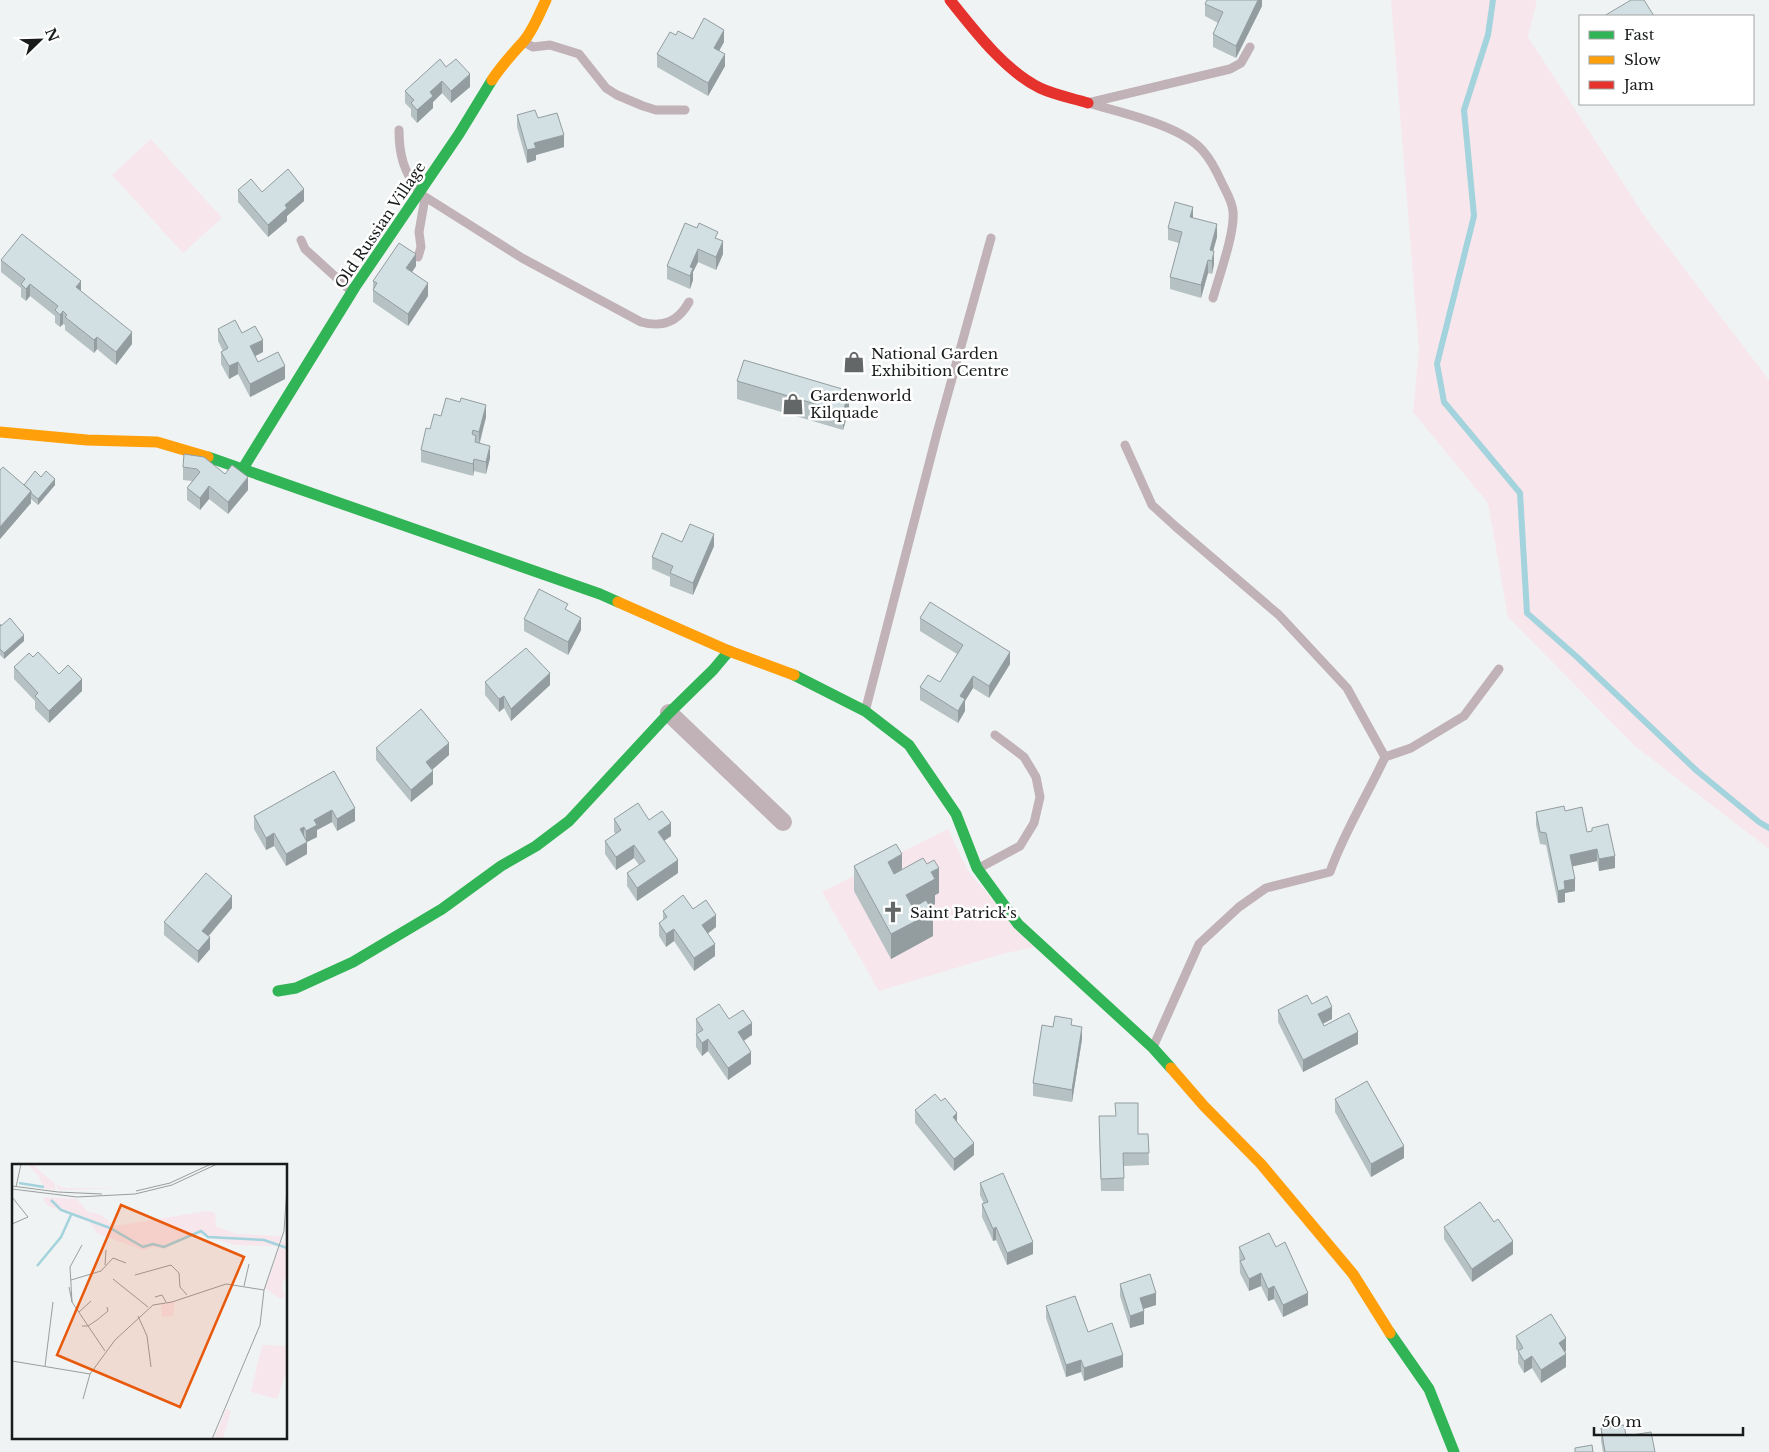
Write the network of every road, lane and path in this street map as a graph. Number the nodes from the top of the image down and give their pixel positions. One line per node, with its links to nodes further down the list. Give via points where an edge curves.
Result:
1 (546, 0): 3 (street, Old Russian Village)
2 (950, 0): 5 (street, via 1002,58 1028,81)
3 (523, 42): 6 (lane, via 533,47 550,45 579,54 606,88 643,106 656,110); 8 (street, Old Russian Village, via 494,77)
4 (1250, 47): 5 (lane, via 1241,63 1230,69)
5 (1088, 103): 13 (lane, via 1166,126 1202,150 1213,165 1234,212)
6 (685, 110)
7 (399, 130): 8 (lane, via 399,149 404,165 410,180)
8 (422, 195): 11 (lane); 12 (street, Old Russian Village); 14 (lane, via 522,258 641,322 655,326 679,317)
9 (991, 238): 20 (lane)
10 (301, 240): 12 (lane, via 305,249)
11 (418, 257)
12 (352, 292): 17 (street, Old Russian Village)
13 (1213, 298)
14 (689, 302)
15 (0, 432): 17 (street, via 157,442)
16 (1125, 445): 23 (lane, via 1152,505 1279,615 1347,688)
17 (242, 470): 18 (street, via 600,594)
18 (730, 651): 20 (street, via 794,675); 21 (street)
19 (1499, 669): 23 (lane, via 1464,716 1411,748)
20 (865, 711): 25 (street, via 909,745 956,814)
21 (668, 713): 24 (street); 26 (street, via 569,821 536,846 501,866 442,909 352,962 296,988)
22 (995, 735): 25 (lane, via 1024,757 1036,777 1040,797 1034,823 1020,846)
23 (1385, 757): 27 (lane, via 1339,846 1330,872 1266,888 1199,944)
24 (783, 822)
25 (977, 868): 27 (street, via 1018,924)
26 (278, 991)
27 (1153, 1048): 28 (street, via 1261,1164 1353,1274 1428,1389)
28 (1454, 1452)

